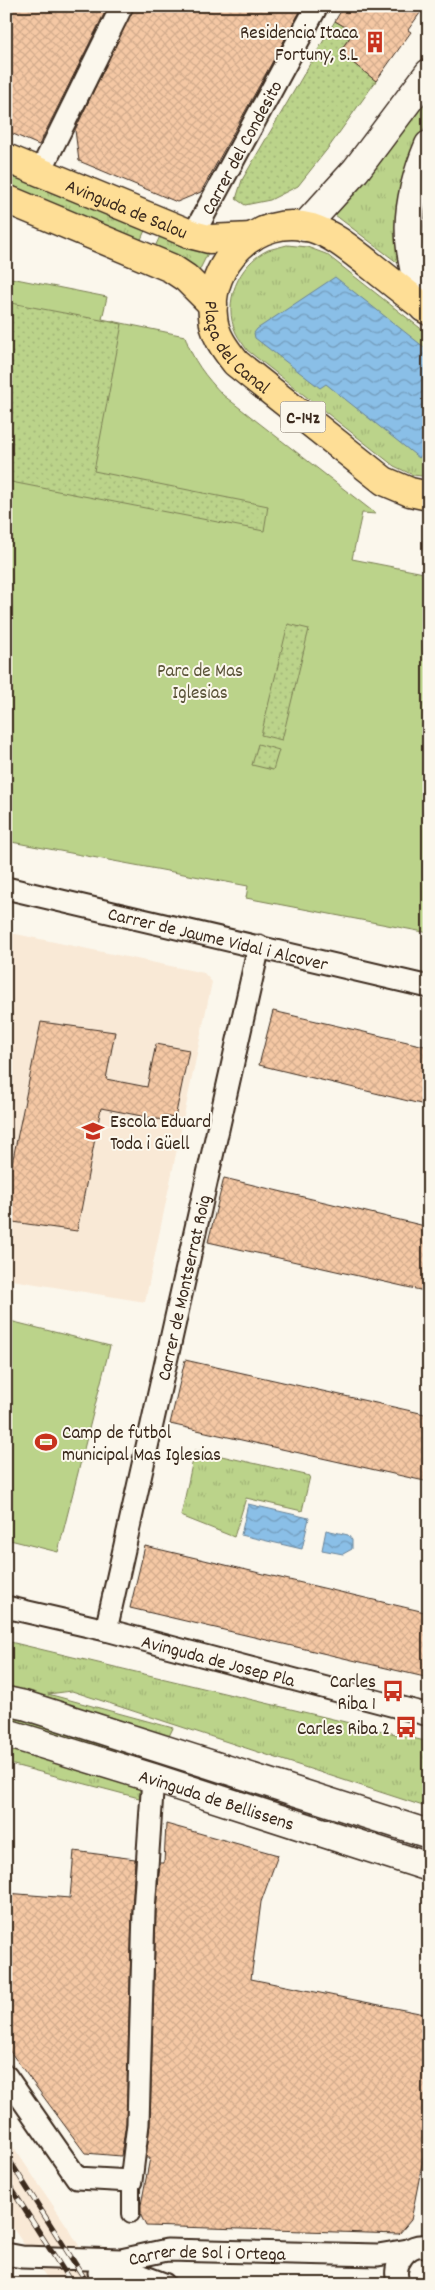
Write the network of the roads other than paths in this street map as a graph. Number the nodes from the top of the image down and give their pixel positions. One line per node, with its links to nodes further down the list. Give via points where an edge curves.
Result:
1 (122, 6): 6 (street)
2 (317, 6): 9 (street, Carrer del Condesito)
3 (429, 73): 8 (main road, via 356,170)
4 (429, 144): 12 (main road, via 414,188 408,234 414,272)
5 (6, 158): 6 (main road, Avinguda de Salou / C-14z)
6 (40, 172): 9 (main road, Avinguda de Salou / C-14z)
7 (6, 199): 11 (main road, via 171,268 186,278)
8 (304, 227): 10 (main road, Plaça del Canal / C-14z, via 284,226); 12 (main road, Plaça del Canal / C-14z, via 334,237)
9 (193, 235): 10 (main road, Avinguda de Salou / C-14z, via 209,239)
10 (252, 238): 11 (main road, Plaça del Canal / C-14z, via 237,247 221,268)
11 (212, 305): 13 (main road, Plaça del Canal / C-14z, via 212,318 221,343 236,363 384,481)
12 (427, 310)
13 (429, 496)
14 (6, 888): 15 (street, Carrer de Jaume Vidal i Alcover)
15 (259, 946): 16 (street, Carrer de Jaume Vidal i Alcover); 18 (street, Carrer de Montserrat Roig)
16 (429, 987)
17 (6, 1607): 18 (street, Avinguda de Josep Pla)
18 (106, 1630): 20 (street, Avinguda de Josep Pla)
19 (6, 1701): 23 (main road, Avinguda de Bellissens)
20 (429, 1715)
21 (6, 1733): 22 (main road, Avinguda de Bellissens)
22 (153, 1778): 24 (main road, Avinguda de Bellissens); 26 (street, via 144,1911 138,2124)
23 (429, 1834)
24 (429, 1867)
25 (6, 2076): 26 (street, via 77,2178)
26 (131, 2181): 27 (street)
27 (131, 2214)
28 (419, 2249): 29 (street, Carrer de Sol i Ortega, via 378,2255 167,2250 121,2260); 32 (street, via 402,2256 396,2273)
29 (6, 2254)
30 (6, 2269): 31 (street, Carrer de Sol i Ortega, via 140,2275)
31 (164, 2284)
32 (399, 2284)

